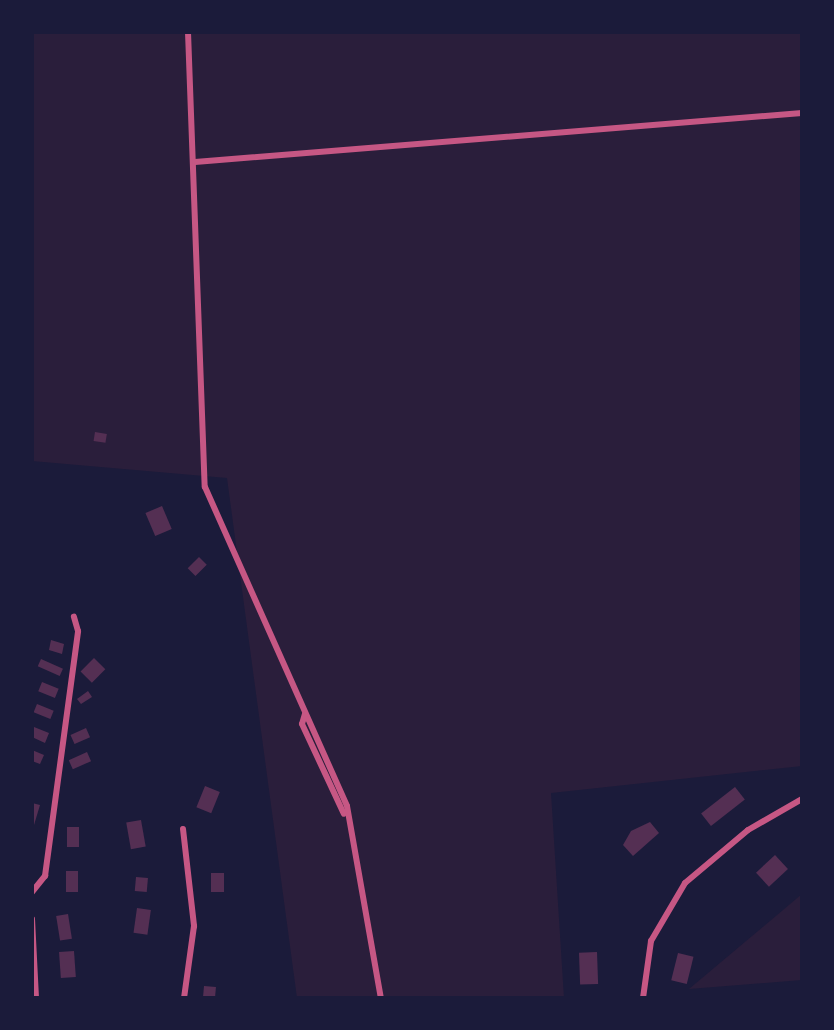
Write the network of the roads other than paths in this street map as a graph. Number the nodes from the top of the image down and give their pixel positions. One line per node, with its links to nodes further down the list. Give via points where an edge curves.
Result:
1 (188, 32): 3 (street)
2 (802, 113): 3 (street)
3 (195, 162): 5 (street, via 205,487)
4 (74, 617): 9 (street, via 45,876)
5 (305, 714): 7 (street, via 314,721); 7 (street, via 302,724)
6 (802, 799): 14 (street, via 748,830 685,883 651,941)
7 (344, 814): 13 (street, via 371,915)
8 (183, 829): 12 (street, via 194,926)
9 (32, 892)
10 (32, 919): 11 (street)
11 (36, 998)
12 (184, 998)
13 (381, 998)
14 (643, 998)

